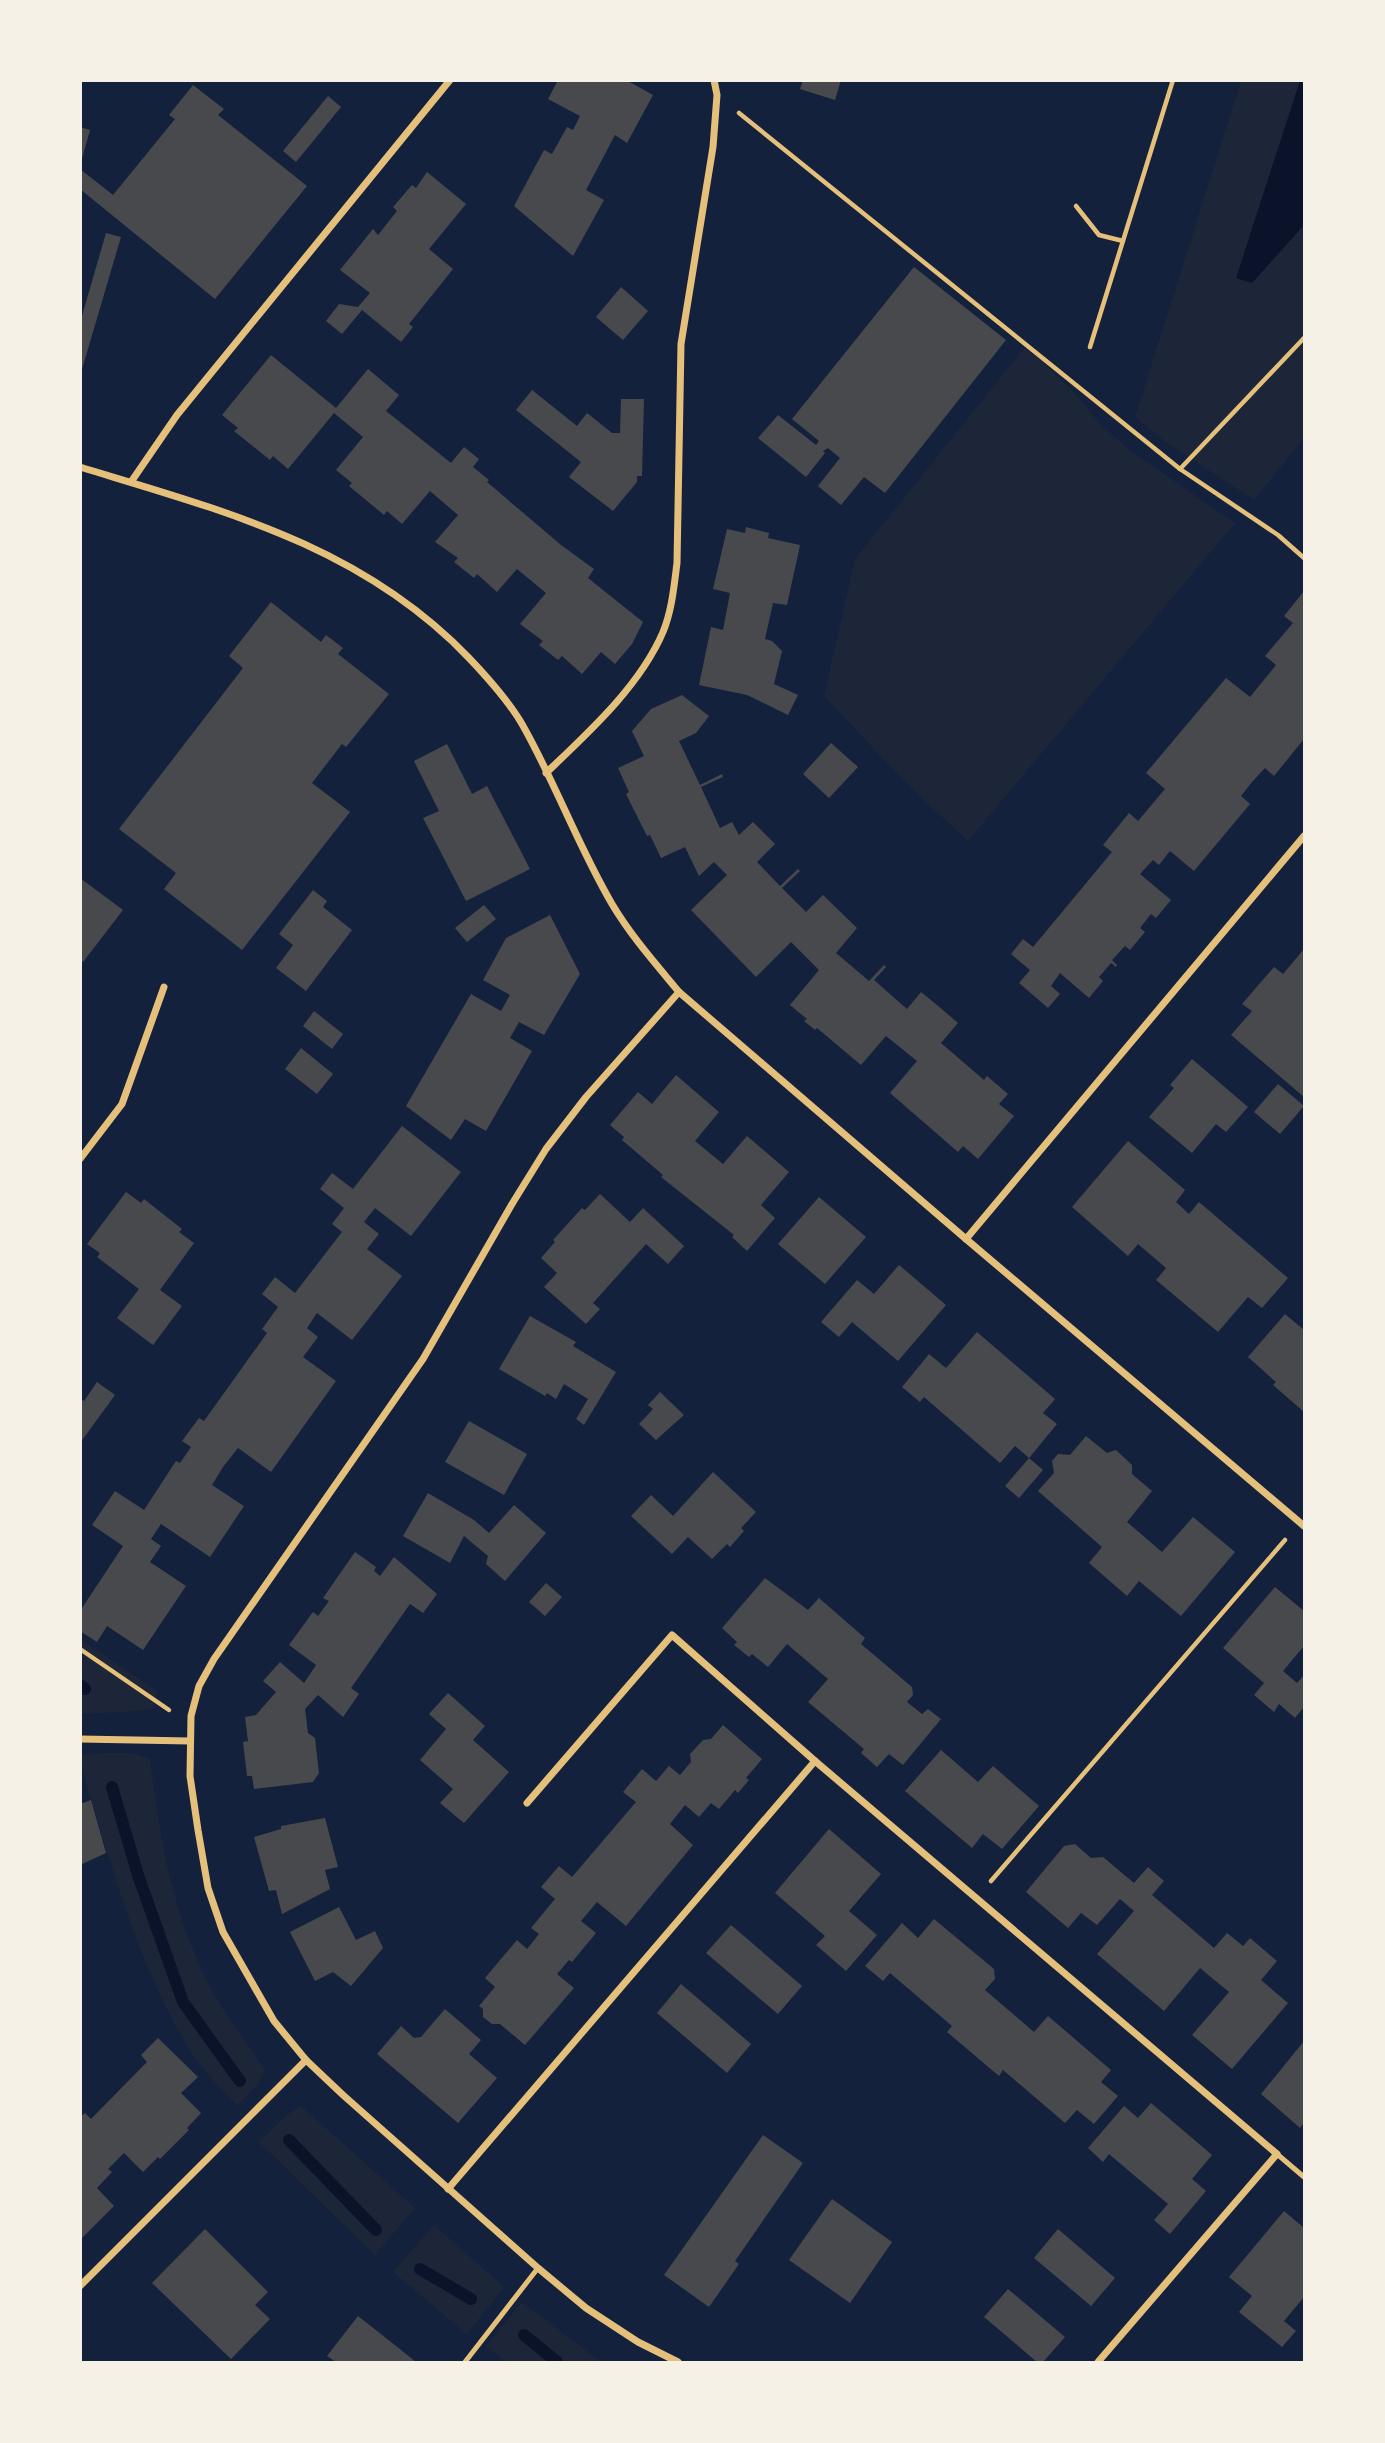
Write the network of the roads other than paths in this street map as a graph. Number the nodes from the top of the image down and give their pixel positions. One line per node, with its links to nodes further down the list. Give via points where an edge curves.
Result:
1 (450, 80): 4 (street, via 177,415)
2 (714, 80): 5 (street, via 713,147 681,344 677,563 672,599 650,659 592,730)
3 (80, 467): 4 (street)
4 (131, 482): 5 (street, via 302,541 408,601 491,681 521,723)
5 (546, 773): 8 (street, via 611,902 641,948)
6 (1304, 836): 10 (street)
7 (164, 987): 9 (street, via 122,1104)
8 (679, 992): 10 (street); 13 (street, via 545,1149 423,1359 214,1659 199,1686)
9 (80, 1159)
10 (966, 1240): 11 (street)
11 (1302, 1524)
12 (80, 1739): 13 (street)
13 (190, 1741): 16 (street, via 190,1776 206,1877 223,1932 274,2021)
14 (815, 1761): 15 (street, via 672,1635); 17 (street); 19 (street)
15 (527, 1803)
16 (306, 2060): 19 (street); 21 (street)
17 (1277, 2154): 18 (lane); 24 (street)
18 (1304, 2178)
19 (448, 2189): 20 (street)
20 (538, 2268): 22 (lane); 23 (street, via 596,2315)
21 (80, 2286)
22 (465, 2362)
23 (678, 2362)
24 (1098, 2362)

